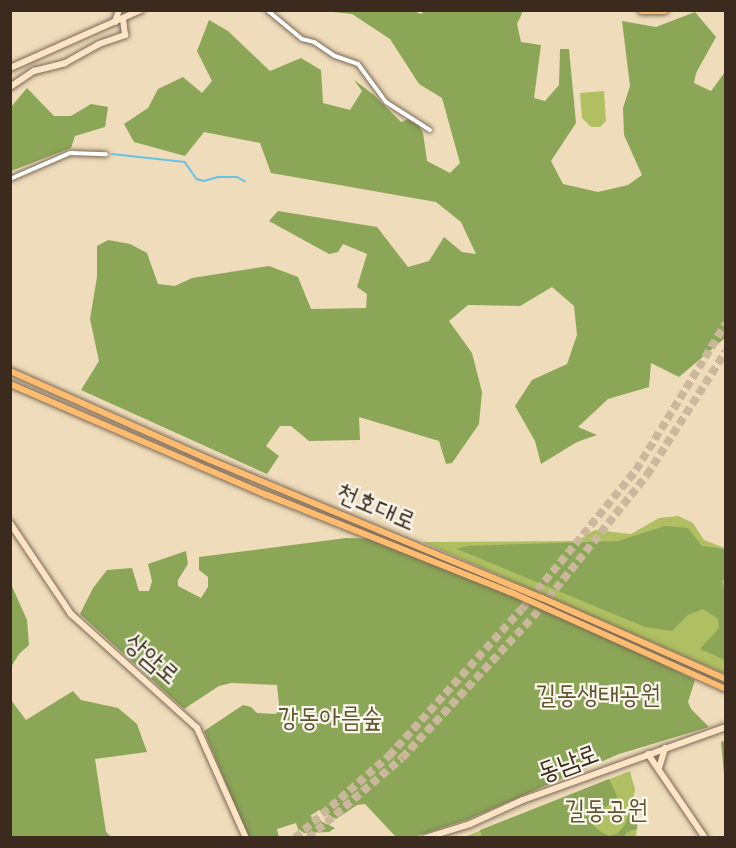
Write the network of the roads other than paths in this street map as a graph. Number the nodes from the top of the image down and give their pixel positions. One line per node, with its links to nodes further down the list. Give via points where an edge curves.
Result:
1 (119, 10): 7 (main road)
2 (267, 10): 10 (street, via 302,39 358,64 386,102)
3 (642, 10): 5 (highway)
4 (140, 11): 6 (main road)
5 (662, 11)
6 (123, 18): 7 (main road); 9 (main road, via 125,35 65,63 34,71)
7 (115, 22): 8 (main road)
8 (10, 68)
9 (10, 87)
10 (430, 130)
11 (106, 154): 12 (street, via 70,153)
12 (10, 179)
13 (10, 371): 16 (main road, 천호대로)
14 (10, 384): 17 (main road, 천호대로, via 267,495 502,589)
15 (10, 523): 22 (main road, 상암로, via 71,614 197,728)
16 (726, 679)
17 (726, 689)
18 (726, 727): 19 (main road, 동남로)
19 (665, 748): 20 (main road, 동남로); 21 (main road)
20 (648, 754): 21 (main road); 23 (main road, 동남로, via 470,824)
21 (659, 769): 24 (main road)
22 (246, 837)
23 (425, 837)
24 (705, 837)

